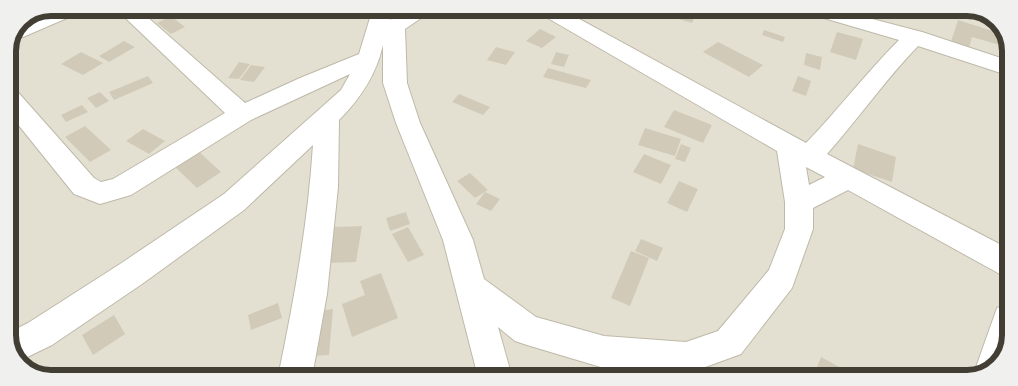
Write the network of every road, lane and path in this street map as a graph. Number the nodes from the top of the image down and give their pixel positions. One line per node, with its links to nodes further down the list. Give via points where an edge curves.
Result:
1 (55, 16): 6 (street)
2 (134, 16): 11 (street)
3 (409, 16): 7 (street)
4 (558, 16): 13 (street)
5 (839, 16): 8 (street)
6 (26, 28)
7 (380, 33): 11 (street, via 308,83); 12 (street, via 357,84); 17 (street, via 408,123 458,240)
8 (914, 37): 9 (street); 13 (street, via 884,68 851,111)
9 (1002, 67)
10 (16, 110): 11 (street, via 84,186 100,193 121,187)
11 (242, 114)
12 (327, 117): 18 (street, via 234,202 40,334); 19 (street, via 324,187 311,294)
13 (799, 152): 14 (street); 15 (street)
14 (849, 178): 15 (street); 16 (street)
15 (799, 202): 17 (street, via 799,229 781,278 729,342 686,358 604,352 527,330)
16 (1002, 260)
17 (470, 287): 20 (street)
18 (18, 345)
19 (296, 370)
20 (493, 370)

